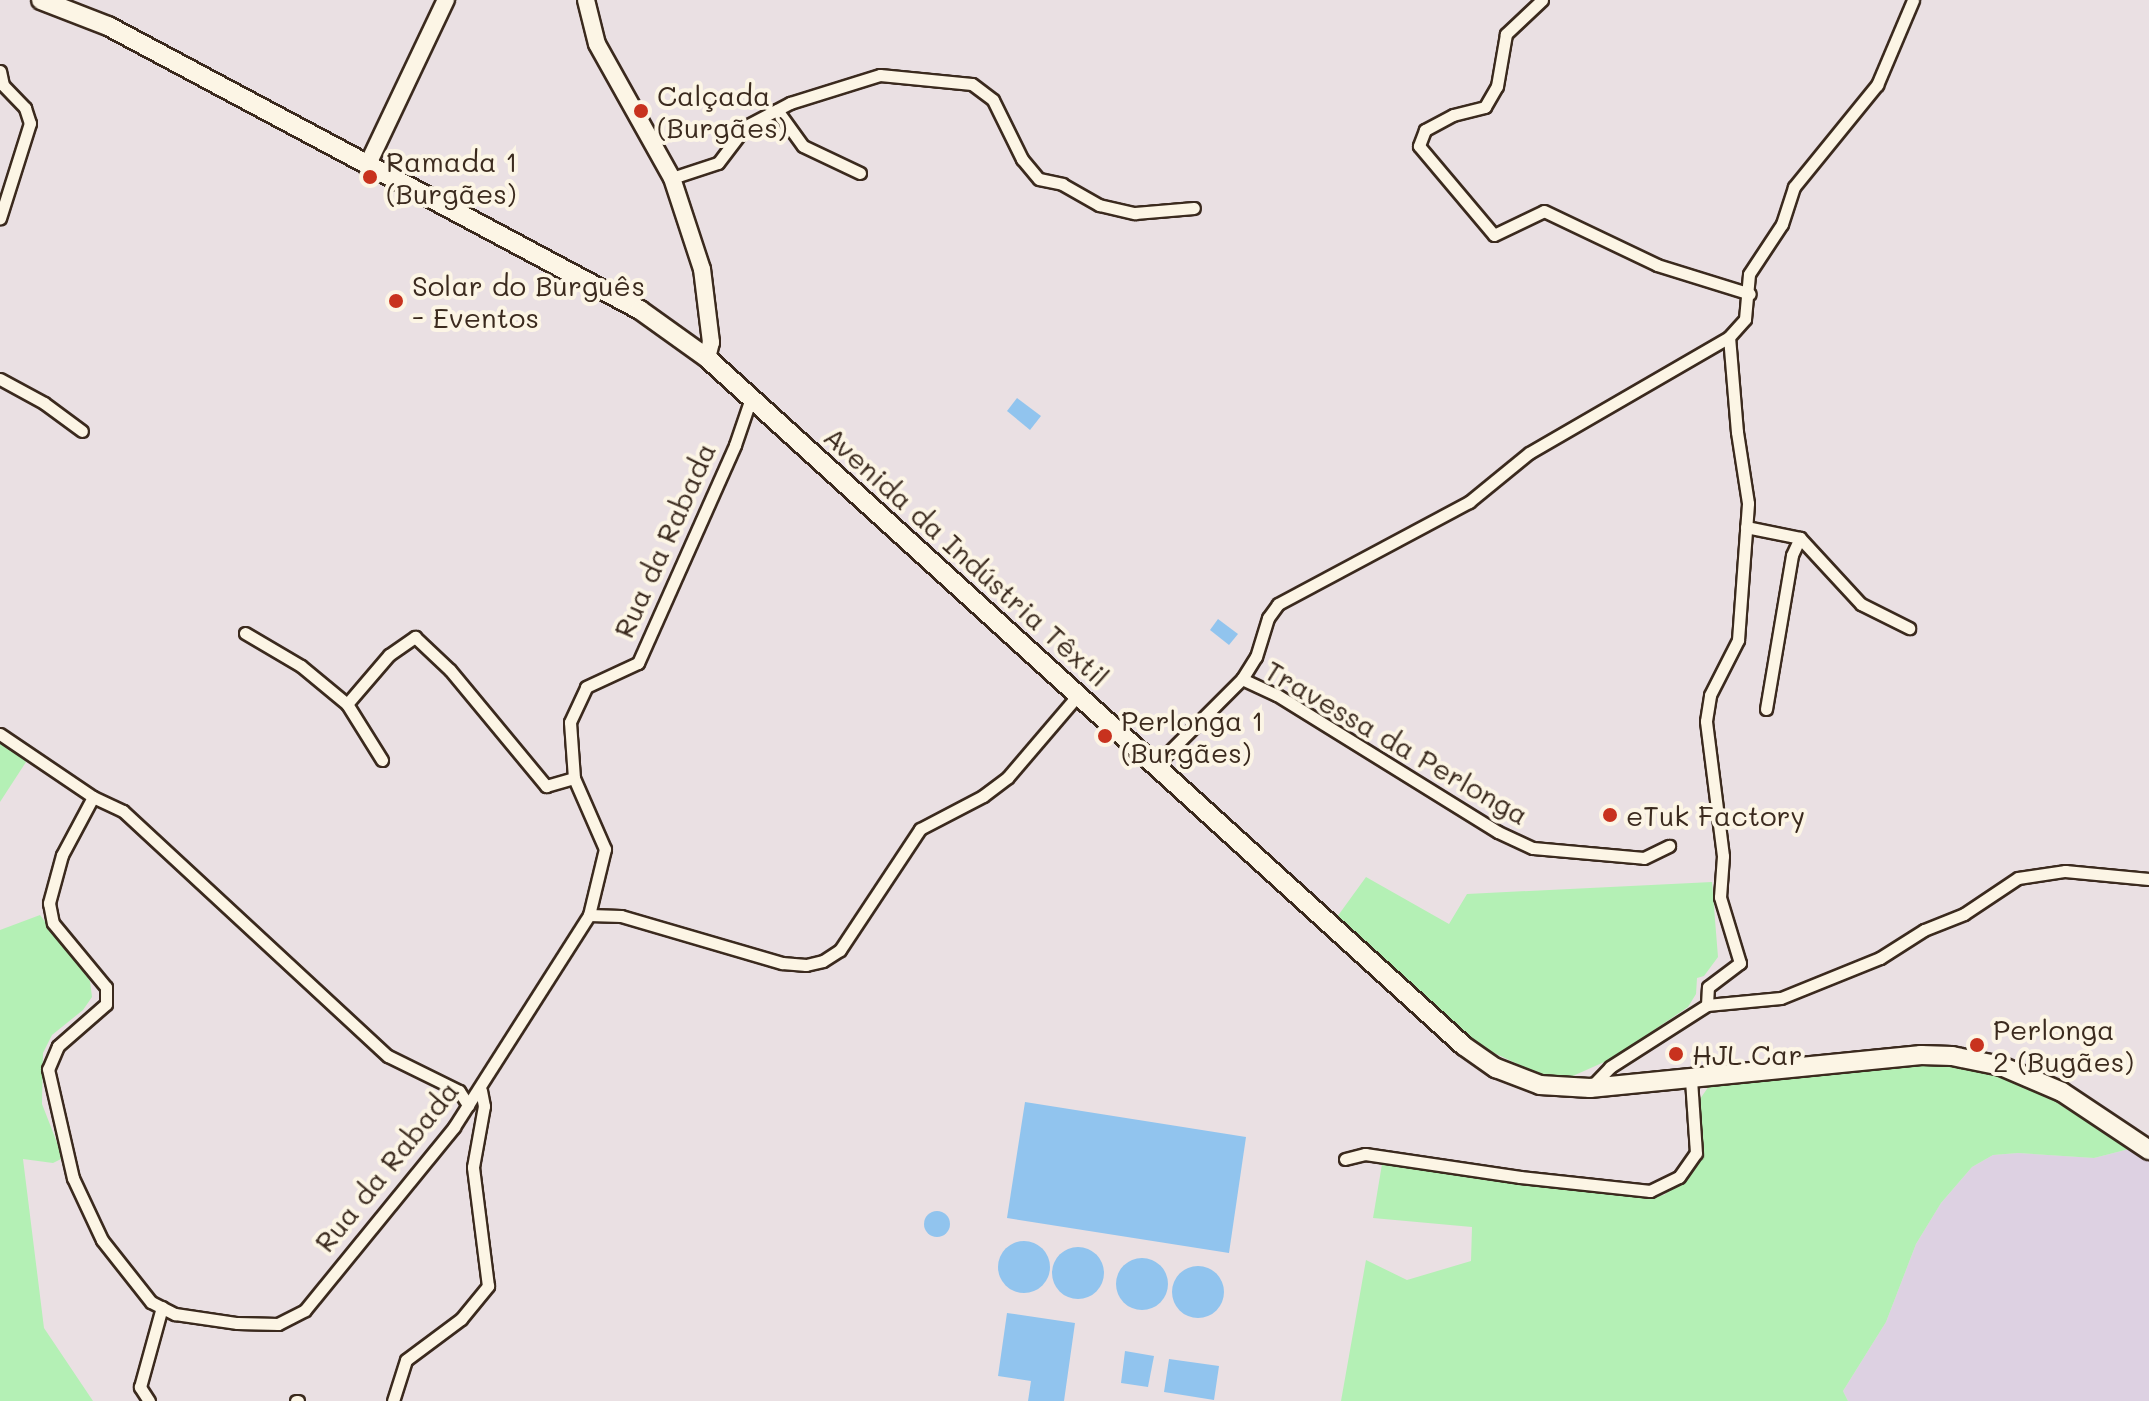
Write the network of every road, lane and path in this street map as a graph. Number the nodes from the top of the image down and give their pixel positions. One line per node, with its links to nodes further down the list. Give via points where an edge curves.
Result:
1 (41, 0): 8 (main road, Avenida da Indústria Têxtil, via 108,26)
2 (446, 0): 8 (street)
3 (586, 0): 10 (street, via 597,44)
4 (1542, 0): 13 (street, via 1506,34 1497,86 1485,107 1425,130 1419,146 1494,235 1544,211 1657,265)
5 (1913, 0): 13 (street, via 1877,85 1794,187 1782,224 1749,274)
6 (0, 71): 12 (street, via 3,85 25,108 30,123)
7 (777, 110): 9 (street, via 803,146); 10 (street, via 746,126 718,163); 11 (street, via 880,75 972,84 993,100 1022,159 1039,179 1062,184 1099,205 1135,213)
8 (367, 166): 15 (main road, Avenida da Indústria Têxtil, via 640,310)
9 (860, 173)
10 (672, 178): 15 (street, via 702,269 711,342)
11 (1194, 208)
12 (0, 218)
13 (1750, 294): 14 (street, via 1745,319)
14 (1729, 337): 19 (street, via 1748,503); 23 (street, via 1529,453 1469,502 1278,604)
15 (707, 358): 17 (main road, Avenida da Indústria Têxtil)
16 (0, 379): 18 (street)
17 (751, 398): 24 (main road, Avenida da Indústria Têxtil); 30 (street, Rua da Rabada, via 638,663 586,687 570,722)
18 (82, 431)
19 (1746, 527): 20 (street); 35 (street, via 1738,640 1710,695 1706,721 1723,856 1720,897 1740,963 1708,987)
20 (1800, 538): 21 (street, via 1861,604); 26 (street, via 1792,555)
21 (1909, 628)
22 (245, 633): 25 (street, via 301,666)
23 (1242, 679): 29 (street); 32 (street, Travessa da Perlonga, via 1533,848 1644,858)
24 (1078, 695): 29 (main road, Avenida da Indústria Têxtil); 34 (street, via 1008,777 920,829 848,940 823,961 782,963 621,916)
25 (347, 704): 28 (street); 30 (street, via 389,655 415,637 450,670 546,786)
26 (1766, 709)
27 (0, 734): 31 (street)
28 (382, 760)
29 (1156, 765): 37 (main road, Avenida da Indústria Têxtil, via 1464,1046 1496,1068 1540,1085)
30 (574, 778): 34 (street, Rua da Rabada, via 605,849)
31 (93, 797): 39 (street, via 123,811 388,1056 459,1091); 42 (street, Rua da Rabada, via 62,855 49,903 53,923 106,987 106,1004 58,1046 48,1069 73,1178 86,1211 124,1271)
32 (1669, 846)
33 (2149, 879): 35 (street, via 2065,871 2018,878 1964,914 1924,930 1880,958 1781,998)
34 (589, 915): 38 (street, Rua da Rabada)
35 (1707, 1005): 37 (street, via 1610,1067)
36 (1691, 1080): 37 (main road, Avenida da Indústria Têxtil); 40 (main road, Avenida da Indústria Têxtil, via 1952,1056 2001,1066 2062,1092); 41 (street, via 1696,1153 1679,1177 1650,1191 1365,1154)
37 (1590, 1088)
38 (481, 1090): 39 (street, Rua da Rabada); 44 (street, via 484,1106 473,1167 488,1286 461,1319 406,1360)
39 (468, 1105): 42 (street, Rua da Rabada, via 305,1310 278,1324 265,1324 175,1314)
40 (2149, 1150)
41 (1345, 1159)
42 (162, 1307): 43 (street, via 140,1387)
43 (149, 1401)
44 (393, 1401)

